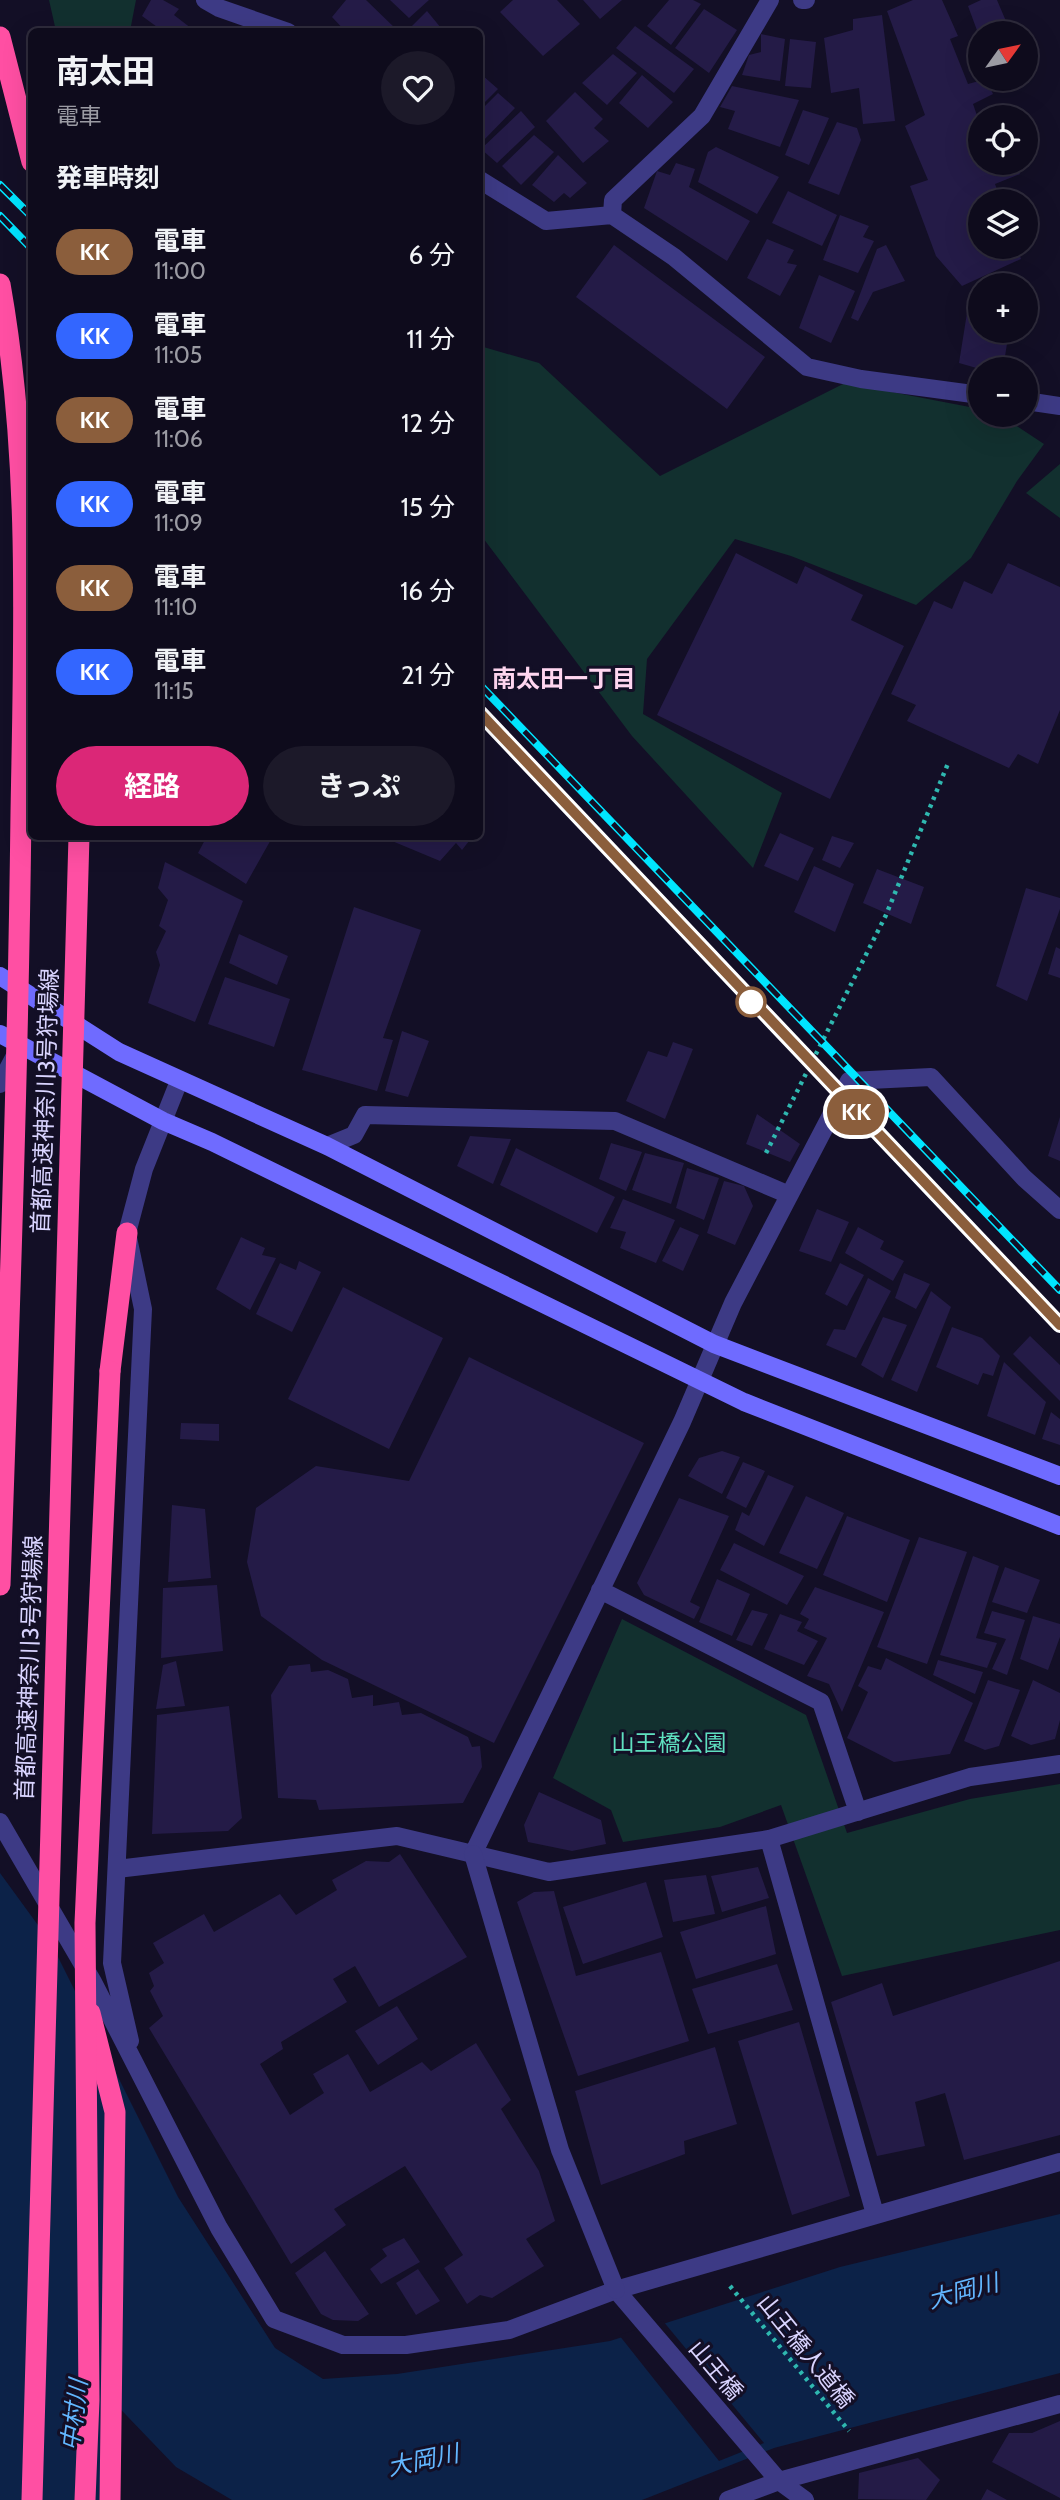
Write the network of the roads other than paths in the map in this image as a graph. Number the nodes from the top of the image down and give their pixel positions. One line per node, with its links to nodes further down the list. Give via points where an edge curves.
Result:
1 (205, 0): 3 (street)
2 (770, 0): 7 (street, via 702,116 613,200)
3 (276, 28)
4 (0, 37): 5 (highway)
5 (28, 146)
6 (483, 182): 7 (street, via 546,221)
7 (612, 215): 9 (street, via 674,257 807,367)
8 (0, 284): 27 (highway, 首都高速神奈川3号狩場線, bridge, via 18,432 24,570 18,1096)
9 (968, 393)
10 (1038, 403): 11 (street)
11 (1060, 406)
12 (79, 840): 42 (highway, 首都高速神奈川3号狩場線, bridge)
13 (0, 976): 16 (main road, via 119,1052)
14 (0, 1034): 15 (main road)
15 (20, 1046): 17 (street); 18 (main road)
16 (179, 1081): 18 (street); 19 (main road)
17 (0, 1084)
18 (163, 1121): 22 (street, via 144,1169); 24 (main road)
19 (327, 1146): 20 (street, via 354,1135 365,1115 615,1121); 23 (main road)
20 (788, 1194): 21 (street, via 849,1081 931,1077 1024,1178); 23 (street)
21 (1060, 1210)
22 (128, 1233): 34 (street, via 143,1309); 35 (highway, bridge, via 110,1371 85,1909)
23 (714, 1344): 24 (street); 25 (main road)
24 (699, 1379): 26 (main road, via 744,1402); 28 (street)
25 (1060, 1476)
26 (1060, 1526)
27 (0, 1585)
28 (600, 1590): 30 (street, via 821,1702); 33 (street)
29 (1060, 1763): 30 (street, via 970,1777)
30 (858, 1812): 32 (street)
31 (0, 1822): 36 (street, via 93,1982)
32 (769, 1839): 33 (street, via 549,1872); 38 (street)
33 (473, 1854): 34 (street, via 397,1836); 39 (street, 山王橋, via 561,2150)
34 (117, 1868): 36 (street, via 112,1963)
35 (86, 1997): 43 (highway, bridge, via 89,2400); 44 (highway, bridge, via 115,2112)
36 (136, 2068): 39 (street, via 219,2228 274,2319 343,2345 406,2345 509,2330)
37 (1060, 2162): 38 (street)
38 (875, 2214): 39 (street)
39 (616, 2290): 41 (street, 山王橋)
40 (1060, 2404): 41 (street)
41 (779, 2482): 45 (street); 46 (street, 山王橋)
42 (32, 2500)
43 (85, 2500)
44 (110, 2500)
45 (728, 2500)
46 (805, 2500)

